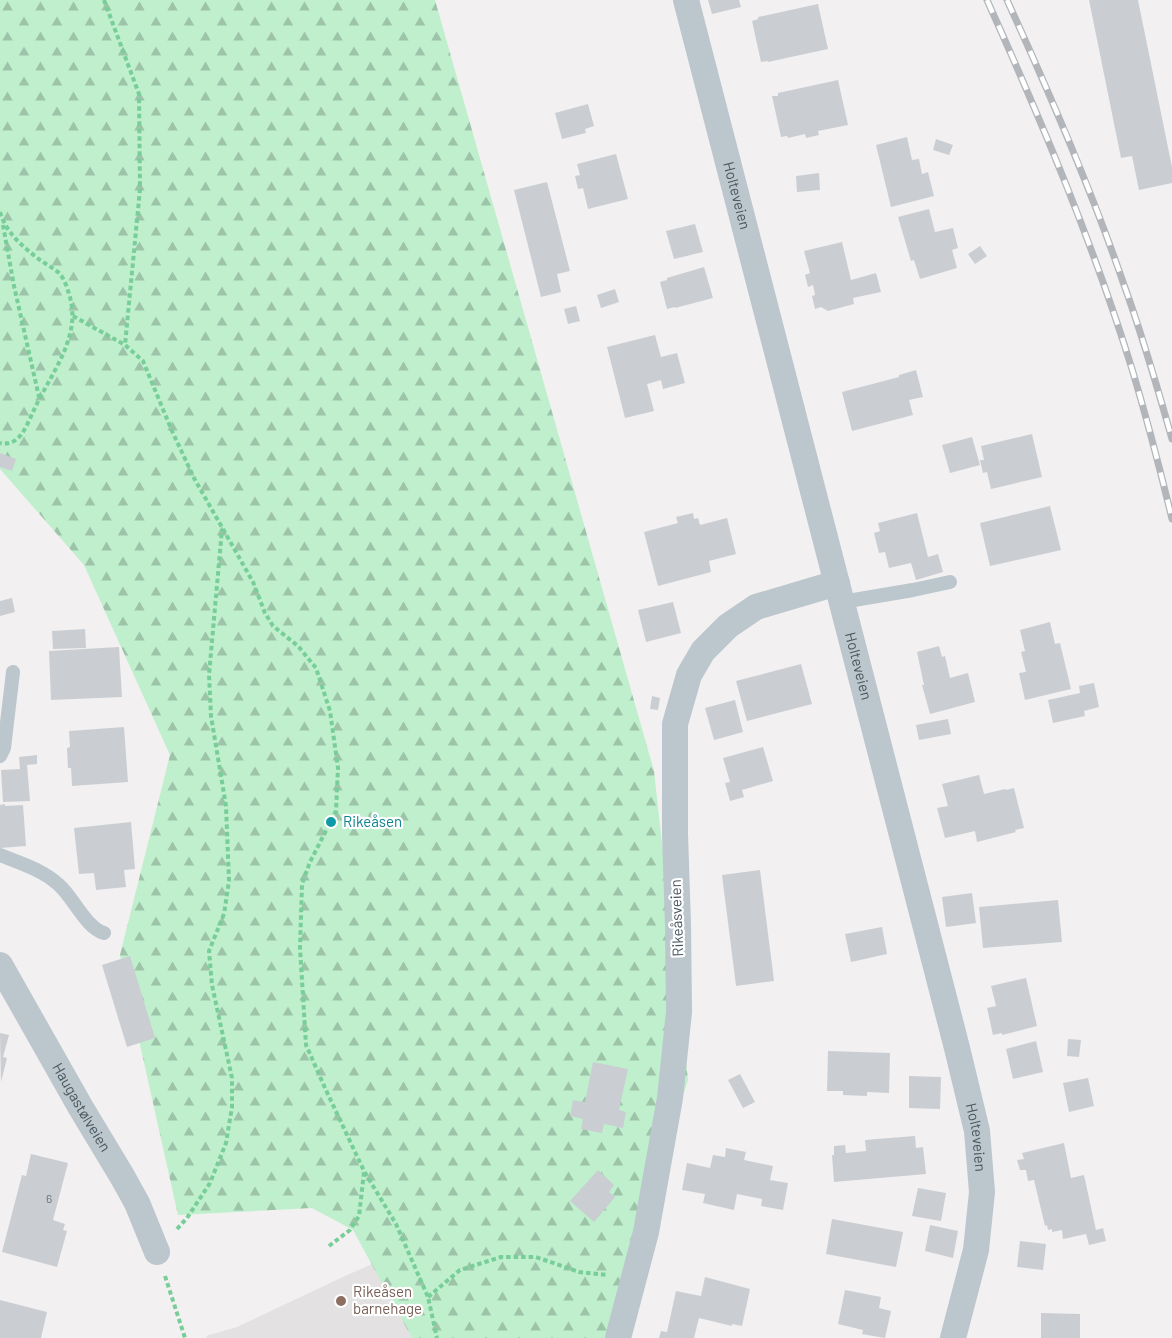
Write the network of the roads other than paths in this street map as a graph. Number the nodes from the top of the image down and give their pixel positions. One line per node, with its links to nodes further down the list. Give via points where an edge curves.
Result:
1 (686, 0): 3 (street, Holteveien)
2 (950, 582): 3 (lane, via 913,590)
3 (839, 592): 10 (street, Rikeåsveien, via 756,608 728,626 703,651 689,675 675,724 679,1012 670,1098 646,1232); 11 (street, Holteveien, via 977,1131 982,1192 976,1250)
4 (13, 672): 5 (lane)
5 (0, 756)
6 (0, 855): 7 (lane, via 50,878)
7 (104, 933)
8 (0, 965): 9 (street, Haugastølveien, via 123,1176)
9 (157, 1252)
10 (618, 1338)
11 (953, 1338)

